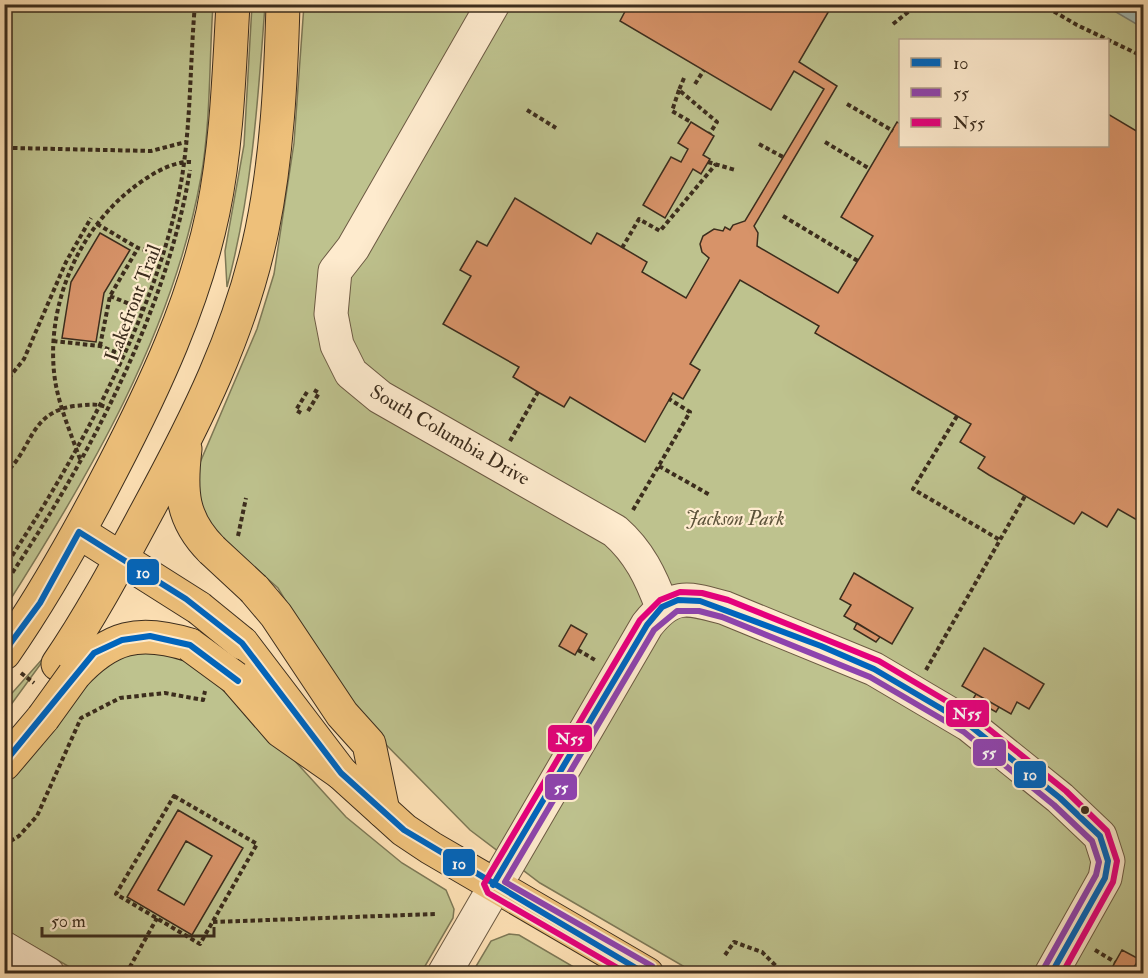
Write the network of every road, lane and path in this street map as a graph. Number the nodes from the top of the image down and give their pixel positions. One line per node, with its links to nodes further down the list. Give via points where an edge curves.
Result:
1 (195, 4): 21 (path, Lakefront Trail)
2 (233, 4): 67 (main road, via 220,163 213,212 199,265 145,406)
3 (283, 4): 58 (main road, via 271,177 262,231 228,347)
4 (493, 4): 72 (street, South Columbia Drive, via 353,248 340,263 332,286 331,314 337,345 351,373 380,397 615,531 644,566)
5 (918, 4): 7 (path)
6 (1041, 4): 8 (path)
7 (893, 24)
8 (1105, 39)
9 (1109, 41): 10 (path)
10 (1143, 57)
11 (704, 70): 13 (path)
12 (684, 78): 14 (path)
13 (695, 84)
14 (679, 90): 17 (path, via 672,111); 20 (path, via 717,122)
15 (847, 104): 19 (path)
16 (527, 110): 18 (path)
17 (690, 122)
18 (556, 128)
19 (893, 131)
20 (710, 133)
21 (186, 142): 24 (path, via 151,151); 27 (path, Lakefront Trail)
22 (825, 142): 31 (path)
23 (759, 144): 26 (path)
24 (13, 148)
25 (192, 154): 28 (path, Lakefront Trail)
26 (783, 157)
27 (184, 162): 28 (path); 35 (path, via 145,178); 38 (path, Lakefront Trail)
28 (191, 162): 53 (path, Lakefront Trail, via 162,277)
29 (708, 162): 30 (path)
30 (716, 164): 32 (path); 37 (path, via 660,231 639,219)
31 (870, 169)
32 (735, 170)
33 (783, 216): 39 (path)
34 (91, 218): 40 (path)
35 (97, 224): 36 (path); 41 (path)
36 (138, 248): 38 (path); 42 (path)
37 (622, 248)
38 (161, 255): 43 (path, Lakefront Trail)
39 (858, 261)
40 (60, 276): 41 (path); 47 (path, via 24,360)
41 (67, 279): 44 (path, via 57,309)
42 (110, 296): 43 (path); 45 (path)
43 (142, 309): 46 (path, Lakefront Trail)
44 (53, 340): 45 (path); 54 (path, via 56,383)
45 (100, 346): 46 (path)
46 (123, 355): 52 (path, Lakefront Trail)
47 (4, 384)
48 (314, 390): 55 (path, via 319,393)
49 (307, 392): 56 (path, via 296,410)
50 (538, 392): 60 (path)
51 (669, 399): 62 (path, via 690,412)
52 (99, 405): 53 (path); 54 (path); 59 (path, Lakefront Trail)
53 (106, 407): 61 (path, Lakefront Trail)
54 (63, 408): 59 (path); 63 (path, via 46,417 31,433 15,465)
55 (308, 411)
56 (301, 413)
57 (957, 416): 68 (path, via 913,489)
58 (186, 438): 69 (main road); 83 (main road, bridge, via 182,477 186,513 212,550 276,615 342,714 369,744)
59 (76, 448): 61 (path); 70 (path, Lakefront Trail)
60 (506, 448)
61 (80, 459): 71 (path, Lakefront Trail)
62 (659, 465): 64 (path); 66 (path)
63 (4, 474)
64 (710, 495)
65 (1025, 496): 68 (path)
66 (628, 519)
67 (79, 532): 69 (main road); 73 (main road, via 40,603)
68 (1000, 540): 77 (path)
69 (122, 557): 76 (main road); 82 (main road, bridge, via 199,608 243,644)
70 (4, 568)
71 (4, 585)
72 (662, 607): 85 (street, via 647,625); 98 (street, via 678,600 725,608 874,669 969,725 1083,818 1100,836 1108,861 1105,878)
73 (11, 644)
74 (578, 650): 75 (path)
75 (600, 663)
76 (66, 670): 79 (main road, bridge); 82 (main road, bridge, via 122,640 150,636 190,645 235,678 281,731)
77 (924, 673)
78 (203, 700): 84 (path, via 165,693 120,698 81,718 37,816 19,836)
79 (35, 712): 80 (main road); 81 (main road)
80 (4, 731)
81 (4, 764)
82 (341, 773): 83 (main road)
83 (383, 811): 85 (main road, via 431,848)
84 (4, 845)
85 (493, 885): 95 (street); 96 (main road)
86 (436, 914): 88 (path)
87 (157, 918): 88 (path, via 200,944); 88 (path, via 116,894 174,796 257,844); 94 (path)
88 (212, 922)
89 (1090, 947): 92 (path)
90 (4, 948): 93 (street)
91 (725, 956): 97 (path, via 734,942 762,952)
92 (1115, 962)
93 (48, 974)
94 (126, 974)
95 (444, 974)
96 (646, 974)
97 (784, 974)
98 (1050, 974)

